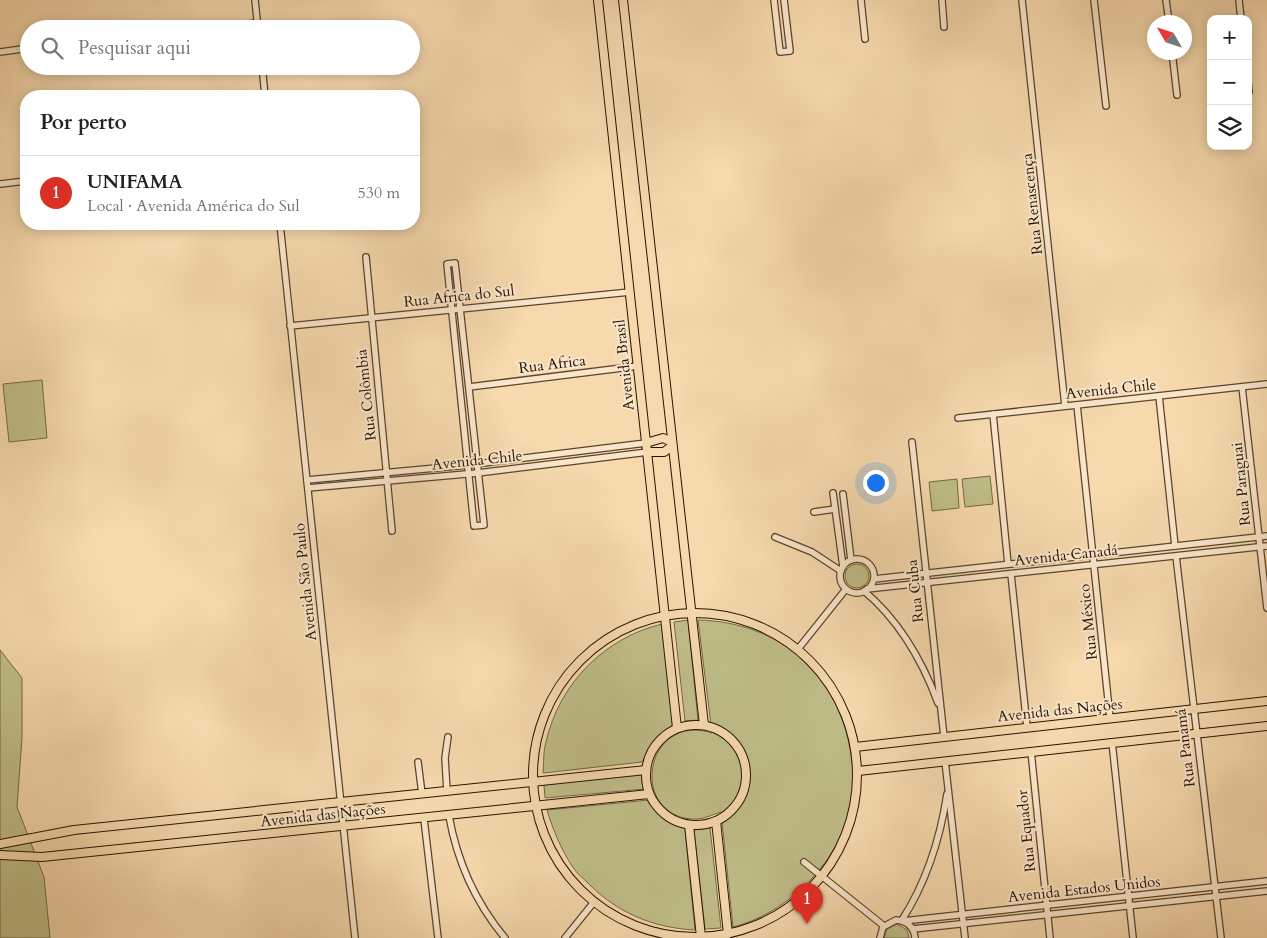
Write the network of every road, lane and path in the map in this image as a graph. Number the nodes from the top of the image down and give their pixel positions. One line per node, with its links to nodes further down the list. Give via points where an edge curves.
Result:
1 (255, 0): 14 (street)
2 (598, 0): 28 (main road, Avenida Brasil)
3 (624, 0): 44 (main road)
4 (774, 0): 5 (street, via 780,52 790,51)
5 (784, 0)
6 (861, 0): 16 (street)
7 (942, 0): 15 (street)
8 (1022, 0): 39 (street, Rua Renascença)
9 (1094, 0): 23 (street)
10 (1166, 0): 12 (street)
11 (1239, 0): 13 (street)
12 (1167, 15)
13 (1241, 15)
14 (257, 20)
15 (944, 27)
16 (865, 39)
17 (20, 49): 18 (street)
18 (0, 52)
19 (1173, 60): 22 (street)
20 (263, 75): 21 (street)
21 (264, 90)
22 (1177, 95)
23 (1106, 106)
24 (20, 182): 25 (street)
25 (0, 184)
26 (281, 230): 32 (street, Avenida São Paulo)
27 (366, 257): 31 (street, Rua Colômbia)
28 (630, 292): 29 (street, Rua Africa do Sul); 33 (main road, Avenida Brasil)
29 (460, 308): 30 (street, Rua Africa do Sul); 30 (street, via 455,263 447,264); 35 (street)
30 (451, 309): 31 (street, Rua Africa do Sul); 47 (street)
31 (371, 317): 32 (street, Rua Africa do Sul); 49 (street, Rua Colômbia)
32 (290, 326): 51 (street, Avenida São Paulo)
33 (638, 366): 35 (street, Rua Africa); 43 (main road, Avenida Brasil)
34 (1267, 384): 36 (street, Avenida Chile)
35 (469, 387): 46 (street)
36 (1242, 387): 37 (street, Avenida Chile); 61 (street, Rua Paraguai)
37 (1159, 396): 38 (street, Avenida Chile); 62 (street)
38 (1077, 405): 39 (street, Avenida Chile); 64 (street, Rua México)
39 (1065, 406): 40 (street, Avenida Chile)
40 (993, 414): 41 (street, Avenida Chile); 67 (street)
41 (958, 418)
42 (912, 442): 70 (street, Rua Cuba)
43 (646, 443): 44 (main road, via 663,438); 45 (main road, Avenida Brasil); 46 (street, Avenida Chile)
44 (672, 444): 45 (main road, via 664,452); 77 (main road)
45 (648, 452): 48 (street, Avenida Chile); 78 (main road, Avenida Brasil)
46 (477, 464): 47 (street, Avenida Chile); 48 (street)
47 (468, 465): 49 (street, Avenida Chile); 50 (street)
48 (478, 472): 50 (street, Avenida Chile); 50 (street, via 484,525 474,526)
49 (387, 474): 51 (street, Avenida Chile); 52 (street, Rua Colômbia)
50 (469, 474): 52 (street, Avenida Chile)
51 (307, 480): 53 (street, Avenida São Paulo)
52 (387, 482): 53 (street, Avenida Chile); 58 (street, Rua Colômbia)
53 (308, 488): 103 (street, Avenida São Paulo)
54 (833, 493): 56 (street)
55 (843, 494): 66 (street)
56 (835, 509): 57 (street); 69 (street)
57 (814, 512)
58 (392, 531)
59 (1267, 536): 61 (street, Avenida Canadá)
60 (774, 537): 69 (street, via 812,552)
61 (1259, 537): 62 (street, Avenida Canadá); 63 (street, Rua Paraguai)
62 (1175, 546): 64 (street, Avenida Canadá)
63 (1264, 546): 65 (street, Avenida Canadá); 76 (street, Rua Paraguai)
64 (1093, 555): 67 (street, Avenida Canadá); 68 (street, Rua México)
65 (1176, 556): 68 (street, Avenida Canadá); 81 (street, Rua Panamá)
66 (851, 560): 69 (street); 72 (street, via 866,561)
67 (1008, 564): 70 (street, Avenida Canadá)
68 (1094, 565): 71 (street, Avenida Canadá); 83 (street, Rua México)
69 (842, 569): 74 (street, via 841,581)
70 (926, 573): 72 (street, Avenida Canadá); 73 (street, Rua Cuba)
71 (1011, 574): 73 (street, Avenida Canadá); 86 (street)
72 (874, 579): 75 (street)
73 (927, 583): 75 (street, Avenida Canadá); 82 (street, Rua Cuba)
74 (846, 589): 75 (street, via 856,593); 79 (street)
75 (866, 590): 82 (street, via 910,642)
76 (1267, 608)
77 (690, 611): 78 (main road); 79 (main road, via 742,619 761,626); 84 (main road)
78 (665, 615): 87 (main road, Avenida Brasil); 98 (main road, via 601,644 563,684 544,716 538,735)
79 (798, 649): 92 (main road, via 834,690)
80 (1267, 701): 81 (main road, Avenida das Nações)
81 (1193, 709): 83 (main road, Avenida das Nações); 88 (street, Rua Panamá)
82 (942, 712): 89 (street, Rua Cuba)
83 (1110, 718): 86 (main road, Avenida das Nações)
84 (704, 725): 87 (main road); 107 (main road, via 718,729 736,743 746,770 746,786 740,800 730,813)
85 (1267, 726): 88 (main road)
86 (1027, 727): 89 (main road, Avenida das Nações)
87 (677, 728): 96 (main road, via 658,742)
88 (1196, 733): 91 (main road); 115 (street, Rua Panamá)
89 (944, 736): 92 (main road, Avenida das Nações)
90 (448, 737): 100 (street, via 445,758)
91 (1112, 742): 93 (main road); 117 (street)
92 (855, 746): 97 (main road)
93 (1031, 751): 94 (main road); 120 (street, Rua Equador)
94 (945, 761): 97 (main road); 99 (street)
95 (418, 762): 101 (street)
96 (646, 770): 98 (main road, Avenida das Nações); 102 (main road)
97 (858, 771): 113 (main road, via 848,832)
98 (533, 782): 100 (main road, Avenida das Nações); 104 (main road)
99 (948, 784): 122 (street); 124 (street, via 931,864)
100 (447, 791): 101 (main road, Avenida das Nações)
101 (422, 794): 103 (main road, Avenida das Nações)
102 (649, 794): 104 (main road, Avenida das Nações); 108 (main road, via 672,820)
103 (342, 802): 109 (street, Avenida São Paulo); 110 (main road, Avenida das Nações, via 74,830)
104 (536, 806): 105 (main road, Avenida das Nações); 119 (main road, via 550,850 564,872)
105 (449, 816): 106 (main road, Avenida das Nações); 132 (street, via 463,868 486,913)
106 (424, 818): 109 (main road, Avenida das Nações); 131 (street)
107 (716, 821): 108 (main road); 128 (main road)
108 (689, 825): 129 (main road)
109 (344, 827): 111 (main road, Avenida das Nações, via 42,857); 130 (street, Avenida São Paulo)
110 (0, 844)
111 (0, 855)
112 (804, 862): 113 (street)
113 (821, 876): 126 (street); 128 (main road, via 806,894 786,909)
114 (1267, 881): 115 (street, Avenida Estados Unidos)
115 (1216, 887): 117 (street, Avenida Estados Unidos); 118 (street, Rua Panamá)
116 (1267, 891): 118 (street, Avenida Estados Unidos)
117 (1130, 896): 120 (street, Avenida Estados Unidos); 121 (street)
118 (1216, 897): 121 (street, Avenida Estados Unidos); 139 (street, Rua Panamá)
119 (594, 902): 129 (main road, via 623,922 673,936); 133 (street)
120 (1046, 906): 122 (street, Avenida Estados Unidos); 123 (street, Rua Equador)
121 (1130, 906): 123 (street, Avenida Estados Unidos); 138 (street)
122 (962, 915): 124 (street, Avenida Estados Unidos); 125 (street)
123 (1047, 915): 125 (street, Avenida Estados Unidos); 137 (street, Rua Equador)
124 (902, 921): 126 (street, Avenida Estados Unidos); 127 (street)
125 (963, 924): 127 (street, Avenida Estados Unidos); 136 (street)
126 (884, 926): 134 (street)
127 (913, 929): 135 (street)
128 (728, 936): 129 (main road)
129 (701, 937)
130 (355, 938)
131 (438, 938)
132 (505, 938)
133 (565, 938)
134 (880, 938)
135 (915, 938)
136 (965, 938)
137 (1050, 938)
138 (1133, 938)
139 (1222, 938)

